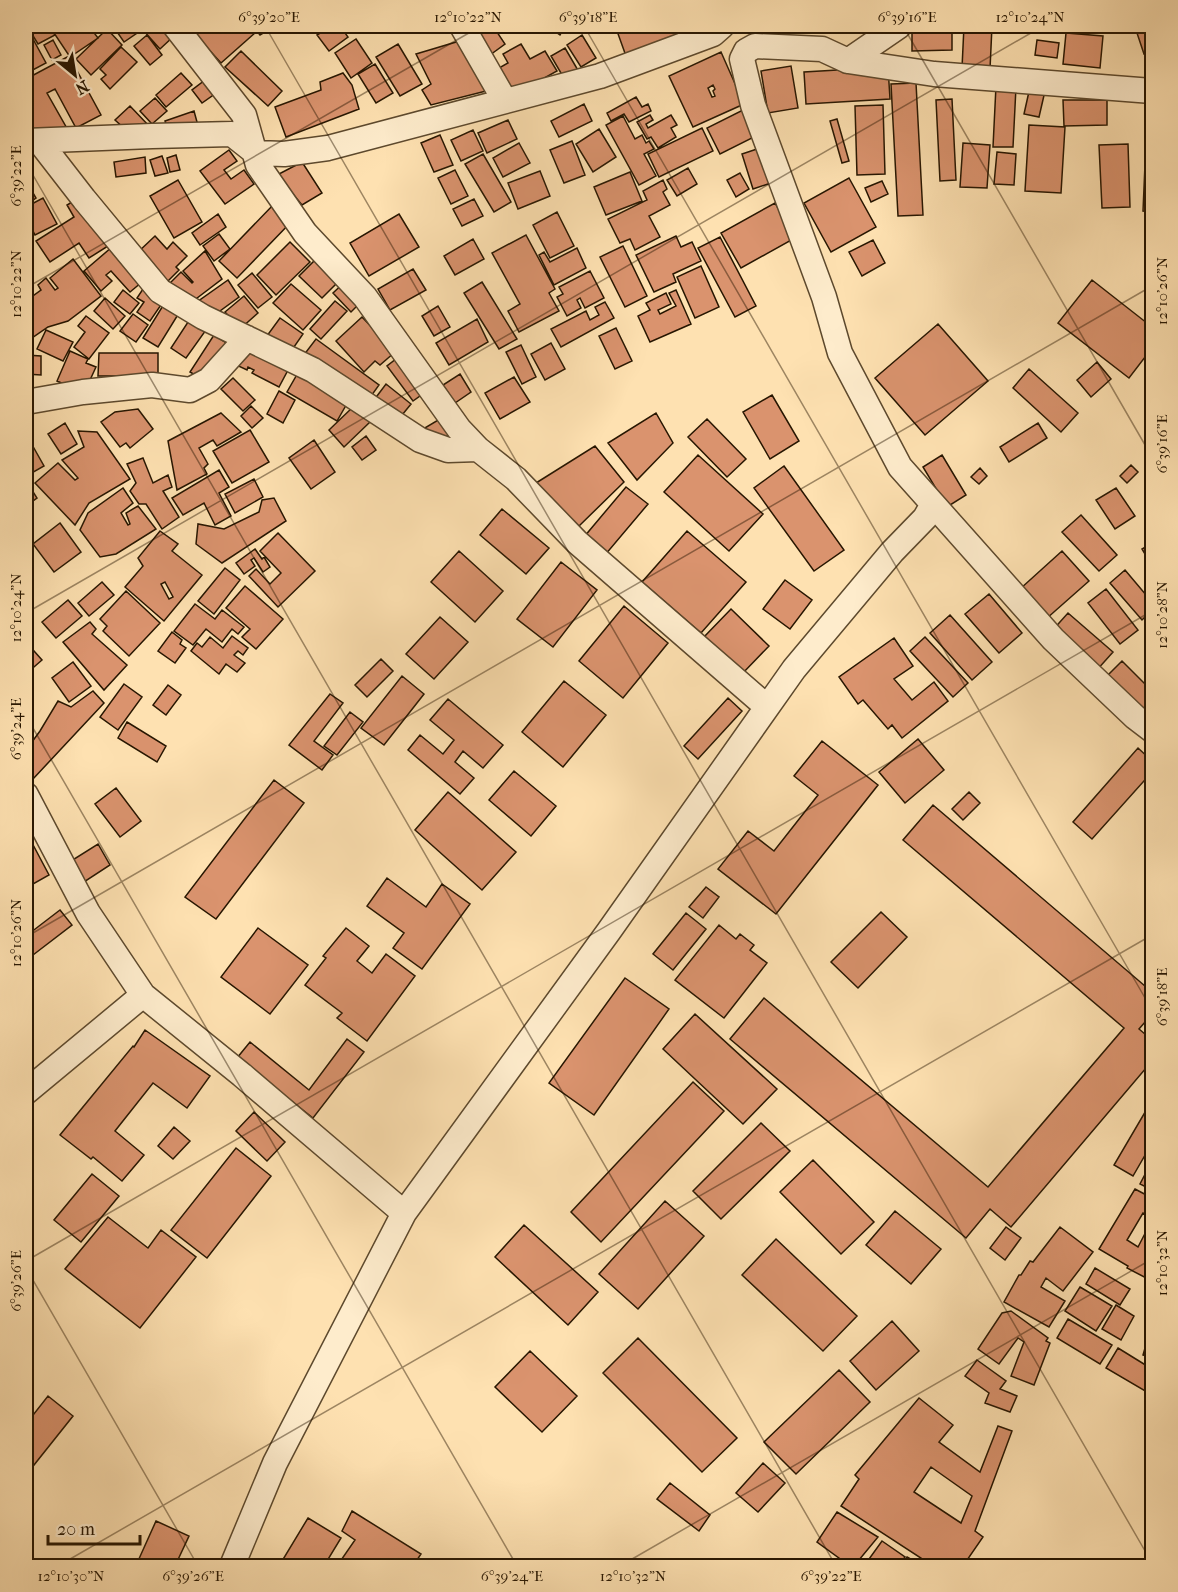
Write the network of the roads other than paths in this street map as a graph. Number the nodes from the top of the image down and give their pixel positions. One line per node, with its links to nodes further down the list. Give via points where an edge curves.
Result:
1 (462, 26): 8 (street)
2 (899, 26): 6 (street)
3 (714, 28): 5 (street); 8 (street, via 600,76)
4 (183, 29): 10 (street, via 244,115)
5 (746, 51): 6 (street, via 755,46 822,49); 14 (street, via 742,59 753,105 824,297 840,353 900,466)
6 (848, 61): 7 (street, via 934,74)
7 (1152, 91)
8 (505, 101): 10 (street, via 328,148)
9 (32, 141): 10 (street, via 232,134); 11 (street, via 160,291)
10 (256, 153): 13 (street, via 258,165 305,233 365,297 459,429)
11 (247, 339): 12 (street, via 209,380 190,390 152,385); 13 (street, via 314,370 420,440 448,450)
12 (26, 402)
13 (478, 449): 15 (street, via 516,479 577,542)
14 (933, 504): 15 (street, via 794,669); 16 (street, via 1053,639)
15 (767, 707): 20 (street)
16 (1152, 730)
17 (26, 795): 18 (street, via 88,913)
18 (144, 995): 19 (street); 20 (street)
19 (26, 1092)
20 (404, 1213): 21 (street, via 275,1463)
21 (232, 1566)

